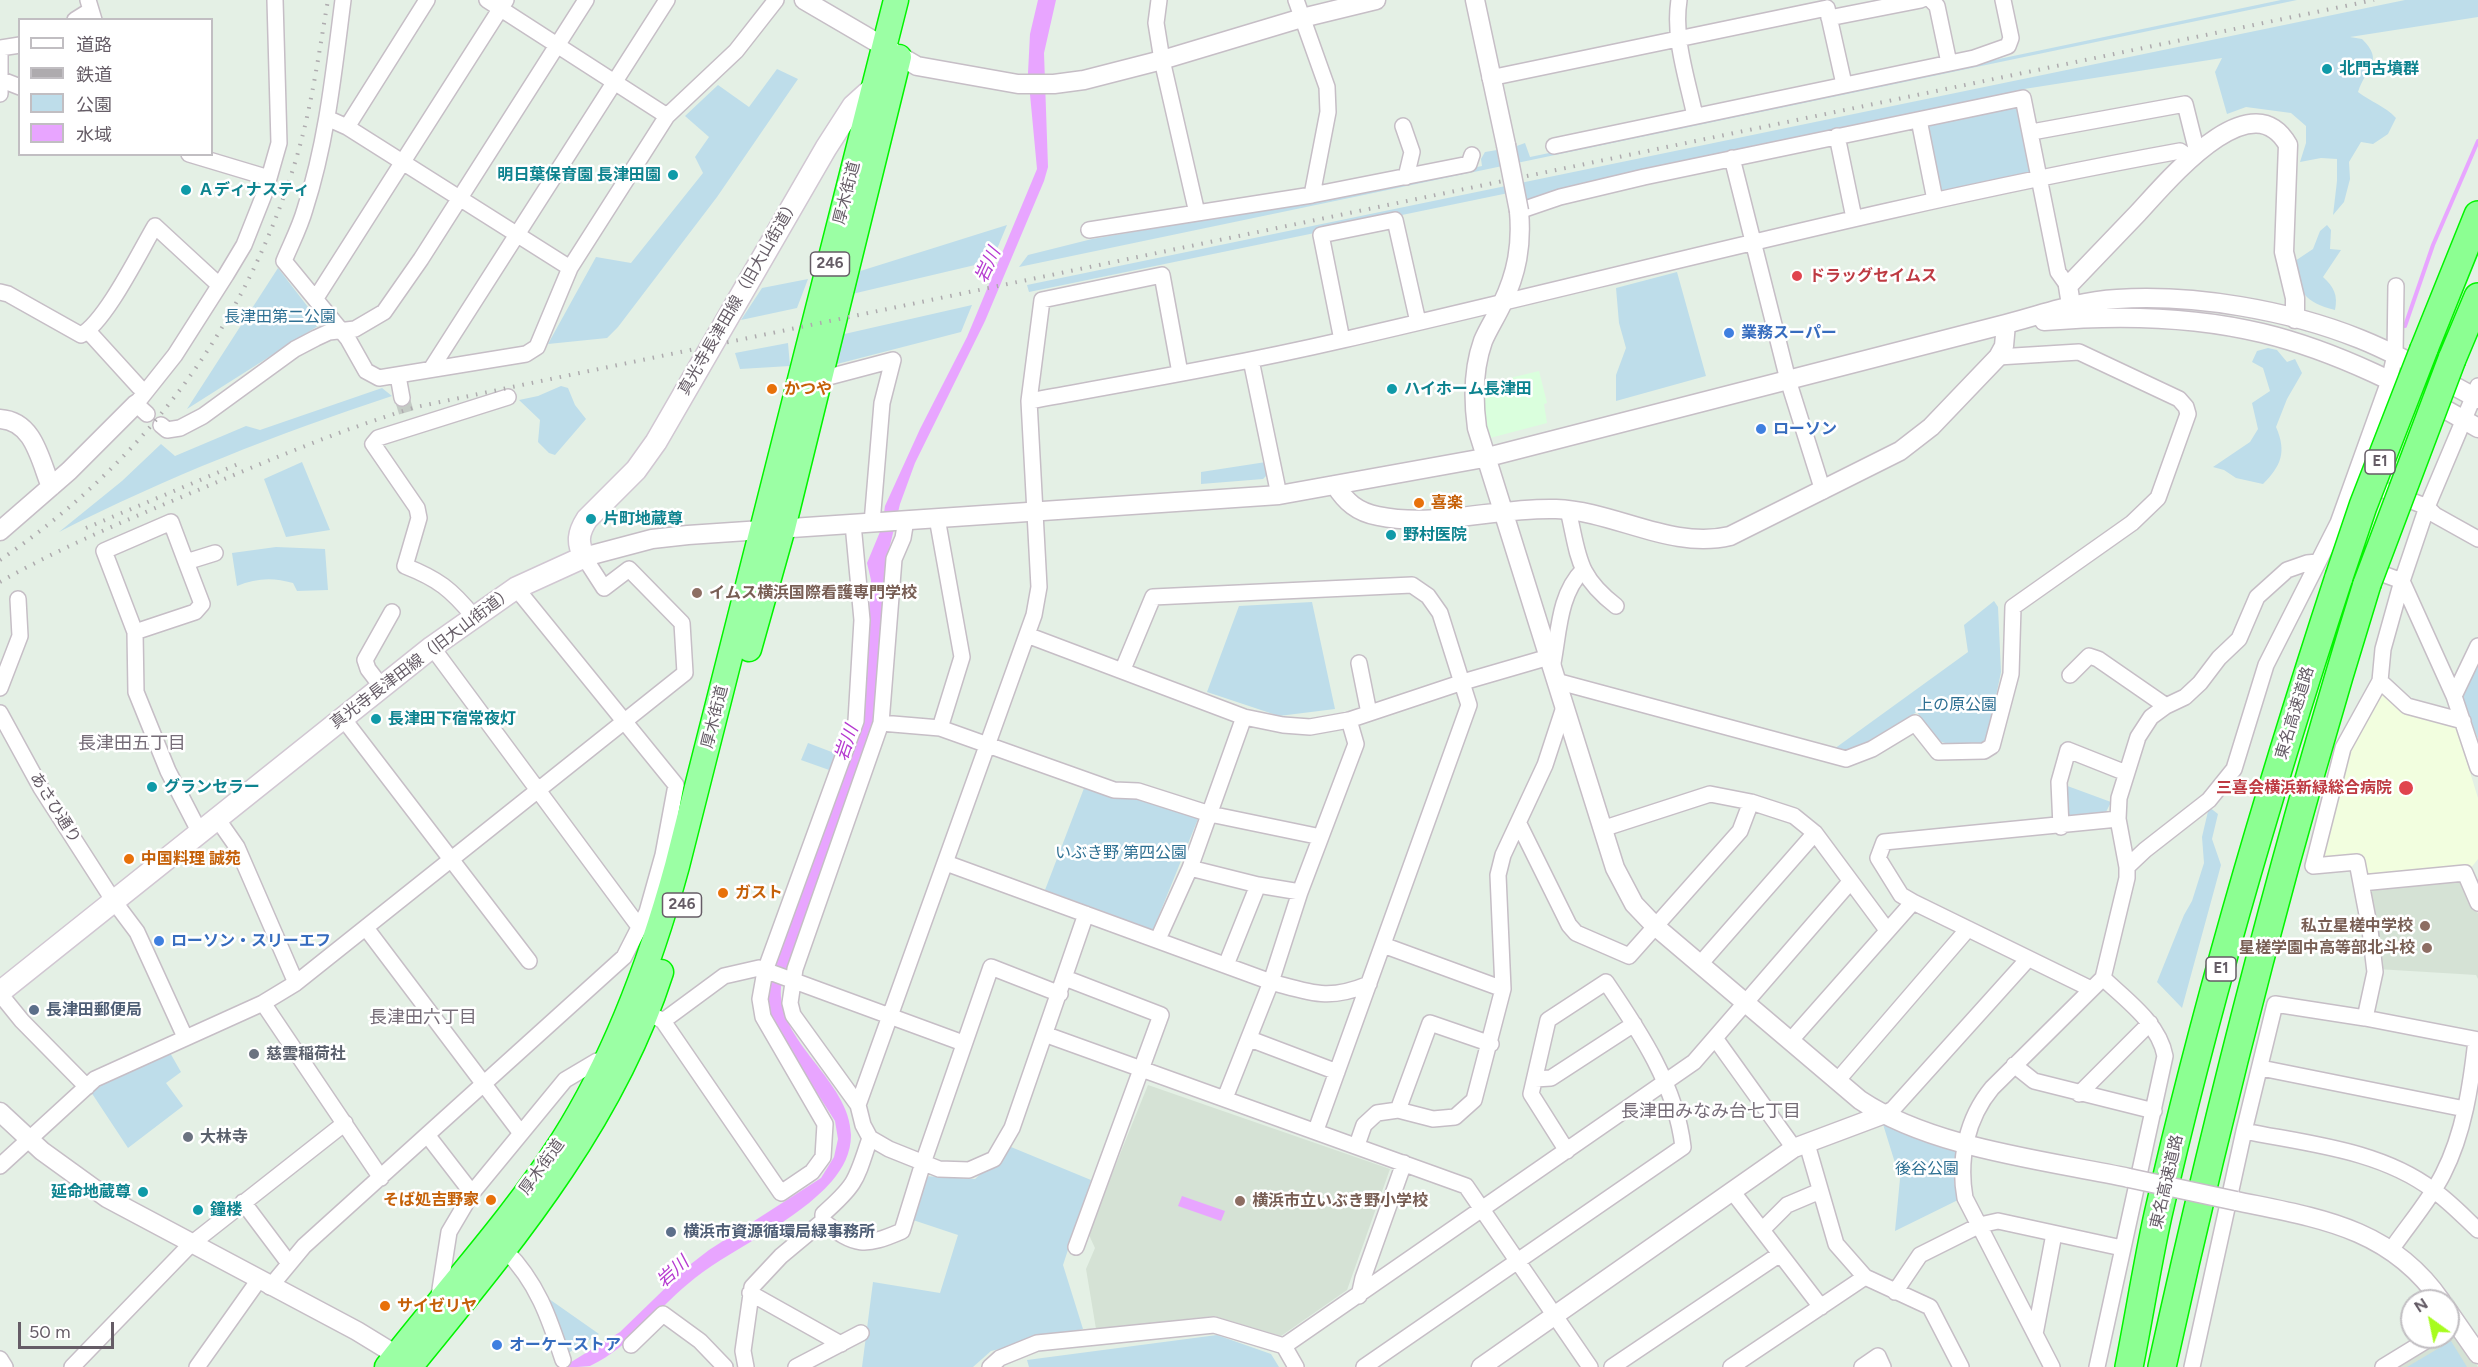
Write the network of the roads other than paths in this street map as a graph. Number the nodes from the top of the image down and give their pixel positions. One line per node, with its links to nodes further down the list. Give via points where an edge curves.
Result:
1 (275, 0): 53 (street, via 279,142)
2 (343, 0): 39 (street)
3 (427, 0): 42 (street)
4 (487, 0): 19 (street)
5 (586, 0): 26 (street)
6 (667, 0): 32 (street)
7 (776, 0): 37 (street, via 736,51)
8 (804, 0): 28 (street)
9 (896, 0): 28 (highway, 厚木街道 / 246)
10 (912, 0): 28 (highway, 厚木街道 / 246)
11 (1159, 0): 29 (street, via 1156,23)
12 (1296, 0): 23 (street)
13 (1376, 0): 23 (street)
14 (1475, 0): 31 (street)
15 (1679, 0): 24 (street)
16 (1921, 0): 20 (street)
17 (1931, 0): 30 (street, via 1937,6)
18 (2003, 0): 30 (street, via 2011,38 2008,46)
19 (503, 4): 26 (street); 50 (street)
20 (1827, 8): 24 (street); 33 (street)
21 (91, 10): 22 (street)
22 (78, 18)
23 (1302, 18): 29 (street); 54 (street, via 1327,87 1328,112)
24 (1678, 39): 31 (street); 38 (street)
25 (18, 46): 27 (street)
26 (557, 46): 32 (street); 55 (street)
27 (0, 50): 34 (street)
28 (892, 50): 29 (street, via 917,66 1020,83 1054,84); 36 (highway, 厚木街道 / 246); 85 (highway, 厚木街道 / 246)
29 (1162, 60): 58 (street)
30 (1949, 63): 33 (street)
31 (1490, 78): 57 (street, bridge)
32 (615, 82): 37 (street); 62 (street)
33 (1844, 84): 38 (street)
34 (1, 87): 35 (street)
35 (18, 87)
36 (874, 87): 110 (highway, 厚木街道 / 246); 114 (main road, 真光寺長津田線（旧大山街道）, via 853,106 826,148 656,442 636,470 587,519 578,539)
37 (668, 116): 64 (street)
38 (1695, 116): 45 (street)
39 (327, 118): 42 (street); 70 (street, via 305,212 284,261)
40 (1919, 120): 43 (street, via 2023,98); 44 (street); 56 (street)
41 (1403, 126): 51 (street, via 1412,152)
42 (347, 127): 50 (street)
43 (2032, 132): 47 (street, via 2185,104); 52 (street)
44 (1837, 136): 49 (street); 60 (street)
45 (1554, 146)
46 (1472, 155): 51 (street, via 1469,164)
47 (2194, 155): 52 (street, via 2180,151); 66 (street); 73 (street, via 2235,128 2255,124 2281,131 2288,145 2284,252 2295,298)
48 (196, 156): 53 (street)
49 (1732, 158): 57 (street, via 1560,197); 63 (street)
50 (402, 163): 55 (street); 70 (street)
51 (1406, 177): 54 (street)
52 (2041, 177): 56 (street); 66 (street, via 2058,272)
53 (269, 178): 65 (street, via 244,245)
54 (1312, 195): 58 (street)
55 (459, 199): 62 (street); 76 (street, via 384,312 355,328)
56 (1935, 200): 60 (street)
57 (1519, 211): 71 (street, via 1519,259)
58 (1197, 213): 61 (street)
59 (2478, 215): 116 (highway, 東名高速道路 / E1, bridge, via 2363,506)
60 (1854, 218): 63 (street)
61 (1089, 231)
62 (516, 234): 64 (street); 82 (street)
63 (1752, 241): 71 (street); 86 (street)
64 (570, 268): 82 (street, via 537,347 526,354)
65 (219, 285): 77 (street, via 155,226); 92 (street)
66 (2068, 286): 72 (street)
67 (2396, 286): 79 (street)
68 (0, 292): 77 (street, via 81,335)
69 (2478, 297): 302 (highway, 東名高速道路 / E1, bridge, via 2367,584 2326,717 2236,1045)
70 (316, 298): 76 (street)
71 (1503, 302): 74 (street); 96 (street, via 1484,339 1474,382 1477,428)
72 (2071, 305): 73 (street, via 2117,298 2157,298 2259,310); 75 (street)
73 (2295, 319): 79 (street, via 2359,338)
74 (1418, 322): 78 (street); 78 (street, via 1395,220 1321,235)
75 (2006, 324): 80 (street, via 2004,346); 86 (street); 87 (street, via 2115,318 2200,323 2260,332 2308,346)
76 (341, 330): 84 (street, via 366,371 379,378); 95 (street, via 295,349 188,424 173,430)
77 (88, 331): 92 (street)
78 (1342, 340): 81 (street)
79 (2395, 355): 87 (street); 88 (street)
80 (1998, 357): 100 (street, via 1931,427 1900,451); 130 (street, via 2079,352 2179,399 2187,414 2158,498 2132,523 2013,607 2011,674 1992,746 1984,751 1938,752 1915,723 1872,749 1846,759 1746,734)
81 (1251, 360): 83 (street); 101 (street)
82 (431, 369): 84 (street)
83 (1180, 373): 91 (street); 91 (street, via 1162,275 1042,300)
84 (398, 376): 90 (street)
85 (821, 380): 108 (street, via 893,360 882,403); 110 (highway, 厚木街道 / 246)
86 (1788, 380): 96 (street); 100 (street)
87 (2389, 381): 94 (street); 97 (street)
88 (2476, 393): 94 (street)
89 (508, 397): 123 (street, via 409,423 373,444 417,508 417,526 405,566 435,578 454,592)
90 (402, 398)
91 (1029, 401): 104 (street)
92 (141, 402): 99 (street)
93 (0, 419): 99 (street, via 13,420 31,436)
94 (2470, 423): 102 (street)
95 (161, 425)
96 (1484, 458): 98 (street); 105 (street)
97 (2355, 479): 102 (street); 116 (street)
98 (1335, 485): 101 (street); 105 (street, via 1359,511 1377,516 1435,518)
99 (51, 487): 111 (street)
100 (1823, 491): 103 (street, via 1730,536 1700,540)
101 (1279, 495): 104 (street)
102 (2427, 507): 112 (street); 118 (street)
103 (1568, 510): 105 (street); 117 (street)
104 (1035, 512): 106 (street); 125 (street, via 1039,587)
105 (1503, 512): 130 (street)
106 (937, 518): 107 (street); 147 (street, via 962,657)
107 (905, 520): 108 (street); 146 (street, via 894,559)
108 (873, 523): 109 (street)
109 (853, 524): 110 (street); 185 (street, via 862,620 856,721)
110 (774, 529): 114 (street, via 652,539); 198 (highway, 厚木街道 / 246); 211 (highway, 厚木街道 / 246, via 663,918 643,977)
111 (0, 531)
112 (2478, 539)
113 (214, 553): 115 (street)
114 (584, 557): 119 (main road, 真光寺長津田線（旧大山街道）); 145 (street, via 604,588 629,569 682,623 685,673)
115 (186, 562): 124 (street, via 202,604 195,612); 124 (street, via 171,522 104,551)
116 (2326, 564): 118 (street); 137 (street, via 2307,563 2287,570 2257,597 2240,639 2185,697); 164 (street, via 2266,665 2234,769 2209,800); 301 (highway, 東名高速道路 / E1, via 2158,1216)
117 (1583, 570): 121 (street, via 1595,590); 130 (street, via 1567,594)
118 (2402, 581): 132 (street, via 2383,649); 136 (street)
119 (516, 588): 123 (main road, 真光寺長津田線（旧大山街道）); 145 (street)
120 (18, 598): 135 (street, via 20,636)
121 (1616, 606)
122 (392, 612): 134 (street, via 365,660)
123 (474, 617): 127 (main road, 真光寺長津田線（旧大山街道）)
124 (135, 632): 159 (street, via 136,692 168,771)
125 (1027, 635): 129 (street); 148 (street)
126 (2478, 646): 136 (street)
127 (432, 647): 134 (main road, 真光寺長津田線（旧大山街道）); 151 (street)
128 (1359, 663): 140 (street)
129 (1123, 669): 133 (street, via 1153,597 1412,585 1428,596 1440,613); 142 (street)
130 (1552, 669): 133 (street); 138 (street)
131 (2070, 675): 137 (street, via 2089,656)
132 (2380, 681): 144 (street, via 2407,706); 167 (street, via 2343,748 2313,866 2357,862)
133 (1463, 682): 140 (street); 180 (street, via 1468,705)
134 (381, 686): 141 (main road, 真光寺長津田線（旧大山街道）)
135 (0, 688)
136 (2454, 696): 144 (street)
137 (2166, 705): 150 (street, via 2151,717 2138,737)
138 (1564, 707): 156 (street, via 1545,765); 158 (street)
139 (0, 713): 170 (street, あさひ通り, via 41,788)
140 (1369, 713): 143 (street)
141 (342, 717): 154 (main road, 真光寺長津田線（旧大山街道）); 162 (street)
142 (1244, 717): 143 (street, via 1310,727); 153 (street)
143 (1349, 720): 161 (street, via 1356,744)
144 (2463, 721): 149 (street)
145 (624, 722): 151 (street); 176 (street, via 676,785 663,855)
146 (881, 723): 147 (street); 188 (street)
147 (940, 728): 148 (street)
148 (987, 744): 153 (street, via 1114,789 1138,791); 163 (street)
149 (2478, 768)
150 (2126, 773): 155 (street); 157 (street, via 2068,750 2059,782)
151 (538, 790): 162 (street); 176 (street)
152 (1751, 802): 158 (street, via 1710,795); 160 (street, via 1794,816); 174 (street, via 1740,831)
153 (1210, 814): 161 (street); 165 (street)
154 (216, 817): 159 (main road, 真光寺長津田線（旧大山街道）); 190 (street, via 237,847)
155 (2118, 819): 157 (street); 164 (street)
156 (1519, 824): 174 (street, via 1576,933 1629,956); 192 (street, via 1498,875)
157 (2061, 826): 171 (street, via 1884,842 1878,858 1901,895)
158 (1602, 829): 174 (street, via 1615,868 1634,904)
159 (199, 831): 170 (main road, 真光寺長津田線（旧大山街道）)
160 (1815, 833): 166 (street); 183 (street)
161 (1321, 837): 169 (street)
162 (451, 860): 175 (street); 182 (street)
163 (946, 863): 173 (street); 199 (street)
164 (2127, 867): 187 (street)
165 (1190, 868): 168 (street); 179 (street)
166 (1850, 882): 177 (street); 196 (street)
167 (2361, 883): 172 (street, via 2465,873); 200 (street, via 2375,972)
168 (1258, 885): 169 (street); 184 (street)
169 (1300, 892): 189 (street)
170 (113, 900): 194 (main road, 真光寺長津田線（旧大山街道）); 204 (street, あさひ通り, via 137,932)
171 (1913, 902): 177 (street); 178 (street)
172 (2478, 903)
173 (1086, 914): 179 (street); 186 (street)
174 (1655, 926): 183 (street)
175 (366, 928): 190 (street); 219 (street)
176 (640, 928): 219 (street, via 624,957)
177 (1887, 930): 207 (street)
178 (1967, 930): 181 (street); 217 (street)
179 (1158, 939): 184 (street)
180 (1383, 945): 191 (street); 192 (street)
181 (2028, 959): 193 (street); 228 (street, via 1893,1109)
182 (529, 960)
183 (1701, 963): 196 (street)
184 (1226, 965): 189 (street)
185 (766, 971): 188 (street); 198 (street, via 759,968 724,976); 198 (street, via 760,999 763,1017 825,1124 823,1157 812,1172 781,1193)
186 (1065, 978): 195 (street); 213 (street, via 1161,1014)
187 (2103, 978): 193 (street); 201 (street)
188 (791, 980): 199 (street); 223 (street, via 793,1015)
189 (1271, 982): 191 (street, via 1324,996 1351,992); 206 (street)
190 (296, 983): 197 (street)
191 (1369, 984): 215 (street)
192 (1503, 989): 210 (street)
193 (2091, 989): 212 (street)
194 (0, 993): 220 (street)
195 (1060, 994): 203 (street); 209 (street, via 991,968)
196 (1745, 1001): 205 (street); 207 (street)
197 (263, 1002): 204 (street); 229 (street)
198 (655, 1016): 258 (highway, 厚木街道 / 246, via 581,1143)
199 (889, 1017): 209 (street); 223 (street)
200 (2365, 1018): 208 (street); 214 (street, via 2275,1004)
201 (2150, 1023): 221 (street); 226 (street, via 2162,1042 2165,1056)
202 (1634, 1024): 216 (street, via 1551,1078); 216 (street, via 1606,982 1548,1020); 218 (street)
203 (1047, 1035): 213 (street); 241 (street, via 1012,1128 994,1159 969,1170 939,1169)
204 (185, 1037): 220 (street, via 95,1079)
205 (1715, 1038): 218 (street, via 1694,1062); 238 (street)
206 (1250, 1039): 215 (street); 222 (street)
207 (1791, 1040): 217 (street)
208 (2477, 1040): 224 (street)
209 (963, 1043): 241 (street)
210 (1491, 1044): 225 (street, via 1474,1100 1455,1117 1432,1119); 225 (street, via 1430,1023)
211 (606, 1062): 232 (street, via 597,1060 565,1080); 269 (highway, 厚木街道 / 246, via 563,1140)
212 (2014, 1065): 221 (street, via 2034,1081); 236 (street, via 1982,1100)
213 (1142, 1067): 222 (street); 256 (street)
214 (2261, 1068): 224 (street); 231 (street)
215 (1337, 1072): 230 (street)
216 (1535, 1079): 239 (street, via 1531,1094)
217 (1837, 1081): 228 (street)
218 (1666, 1082): 239 (street); 261 (street, via 1685,1150)
219 (484, 1084): 232 (street); 233 (street)
220 (87, 1087): 235 (street)
221 (2079, 1094): 226 (street)
222 (1225, 1098): 230 (street)
223 (858, 1105): 234 (street)
224 (2465, 1109): 244 (street, via 2443,1175)
225 (1398, 1110): 237 (street, via 1377,1113 1364,1125)
226 (2154, 1111): 257 (street)
227 (0, 1112): 235 (street)
228 (1882, 1114): 236 (street, via 1908,1127); 238 (street)
229 (345, 1123): 243 (street); 248 (street)
230 (1316, 1130): 237 (street)
231 (2244, 1131): 244 (street, via 2366,1157); 303 (street)
232 (520, 1132): 246 (street)
233 (428, 1136): 243 (street); 246 (street)
234 (870, 1138): 241 (street); 250 (street, via 864,1164 850,1191 823,1214)
235 (28, 1139): 242 (street); 255 (street, via 73,1176)
236 (1966, 1143): 251 (street, via 1962,1179 1965,1198); 259 (street, bridge, via 2328,1220 2361,1232)
237 (1357, 1145): 240 (street)
238 (1800, 1146): 245 (street); 247 (street)
239 (1567, 1151): 249 (street)
240 (1404, 1162): 249 (street, via 1466,1186); 268 (street)
241 (923, 1163): 250 (street, via 902,1231 884,1239 854,1242)
242 (0, 1166)
243 (381, 1178): 262 (street)
244 (2433, 1189): 253 (street); 259 (street)
245 (1820, 1191): 252 (street, via 1787,1205); 263 (street, via 1836,1245)
246 (472, 1193): 269 (street, via 448,1232)
247 (1720, 1195): 252 (street); 271 (street)
248 (243, 1202): 255 (street); 262 (street)
249 (1481, 1209): 261 (street); 268 (street)
250 (823, 1221): 267 (street, via 781,1256)
251 (1980, 1225): 254 (street, via 1998,1221); 266 (street, via 1920,1255); 274 (street)
252 (1762, 1230): 260 (street)
253 (2478, 1230)
254 (2054, 1234): 257 (street); 274 (street)
255 (190, 1245): 264 (street); 284 (street)
256 (1076, 1247)
257 (2122, 1248): 300 (street)
258 (505, 1250): 281 (street, via 524,1269 535,1288); 282 (highway, 厚木街道 / 246)
259 (2391, 1250): 265 (street, via 2412,1265)
260 (1780, 1254): 270 (street); 294 (street)
261 (1516, 1261): 271 (street); 291 (street)
262 (288, 1262): 264 (street)
263 (1865, 1277): 266 (street); 270 (street)
264 (264, 1284): 282 (street); 285 (street)
265 (2431, 1289)
266 (1896, 1292): 298 (street, via 1930,1307)
267 (750, 1293): 275 (street); 287 (street, via 743,1351)
268 (1359, 1296): 277 (street)
269 (437, 1304): 282 (highway, 厚木街道 / 246)
270 (1821, 1306): 295 (street)
271 (1555, 1316): 292 (street); 293 (street)
272 (2460, 1331): 279 (street)
273 (861, 1333): 275 (street)
274 (2036, 1334): 299 (street)
275 (841, 1344): 288 (street)
276 (631, 1345): 286 (street, via 663,1314 700,1341)
277 (1284, 1346): 289 (street, via 1214,1325 1037,1343 1000,1358); 290 (street)
278 (2412, 1349): 304 (street)
279 (2478, 1354)
280 (0, 1359): 283 (street)
281 (563, 1360)
282 (404, 1364)
283 (5, 1367)
284 (72, 1367)
285 (197, 1367)
286 (725, 1367)
287 (746, 1367)
288 (796, 1367)
289 (990, 1367)
290 (1296, 1367)
291 (1364, 1367)
292 (1480, 1367)
293 (1590, 1367)
294 (1612, 1367)
295 (1731, 1367)
296 (1862, 1367): 297 (street, via 1878,1356)
297 (1884, 1367)
298 (1961, 1367)
299 (2052, 1367)
300 (2097, 1367)
301 (2129, 1367)
302 (2162, 1367)
303 (2192, 1367)
304 (2383, 1367)

